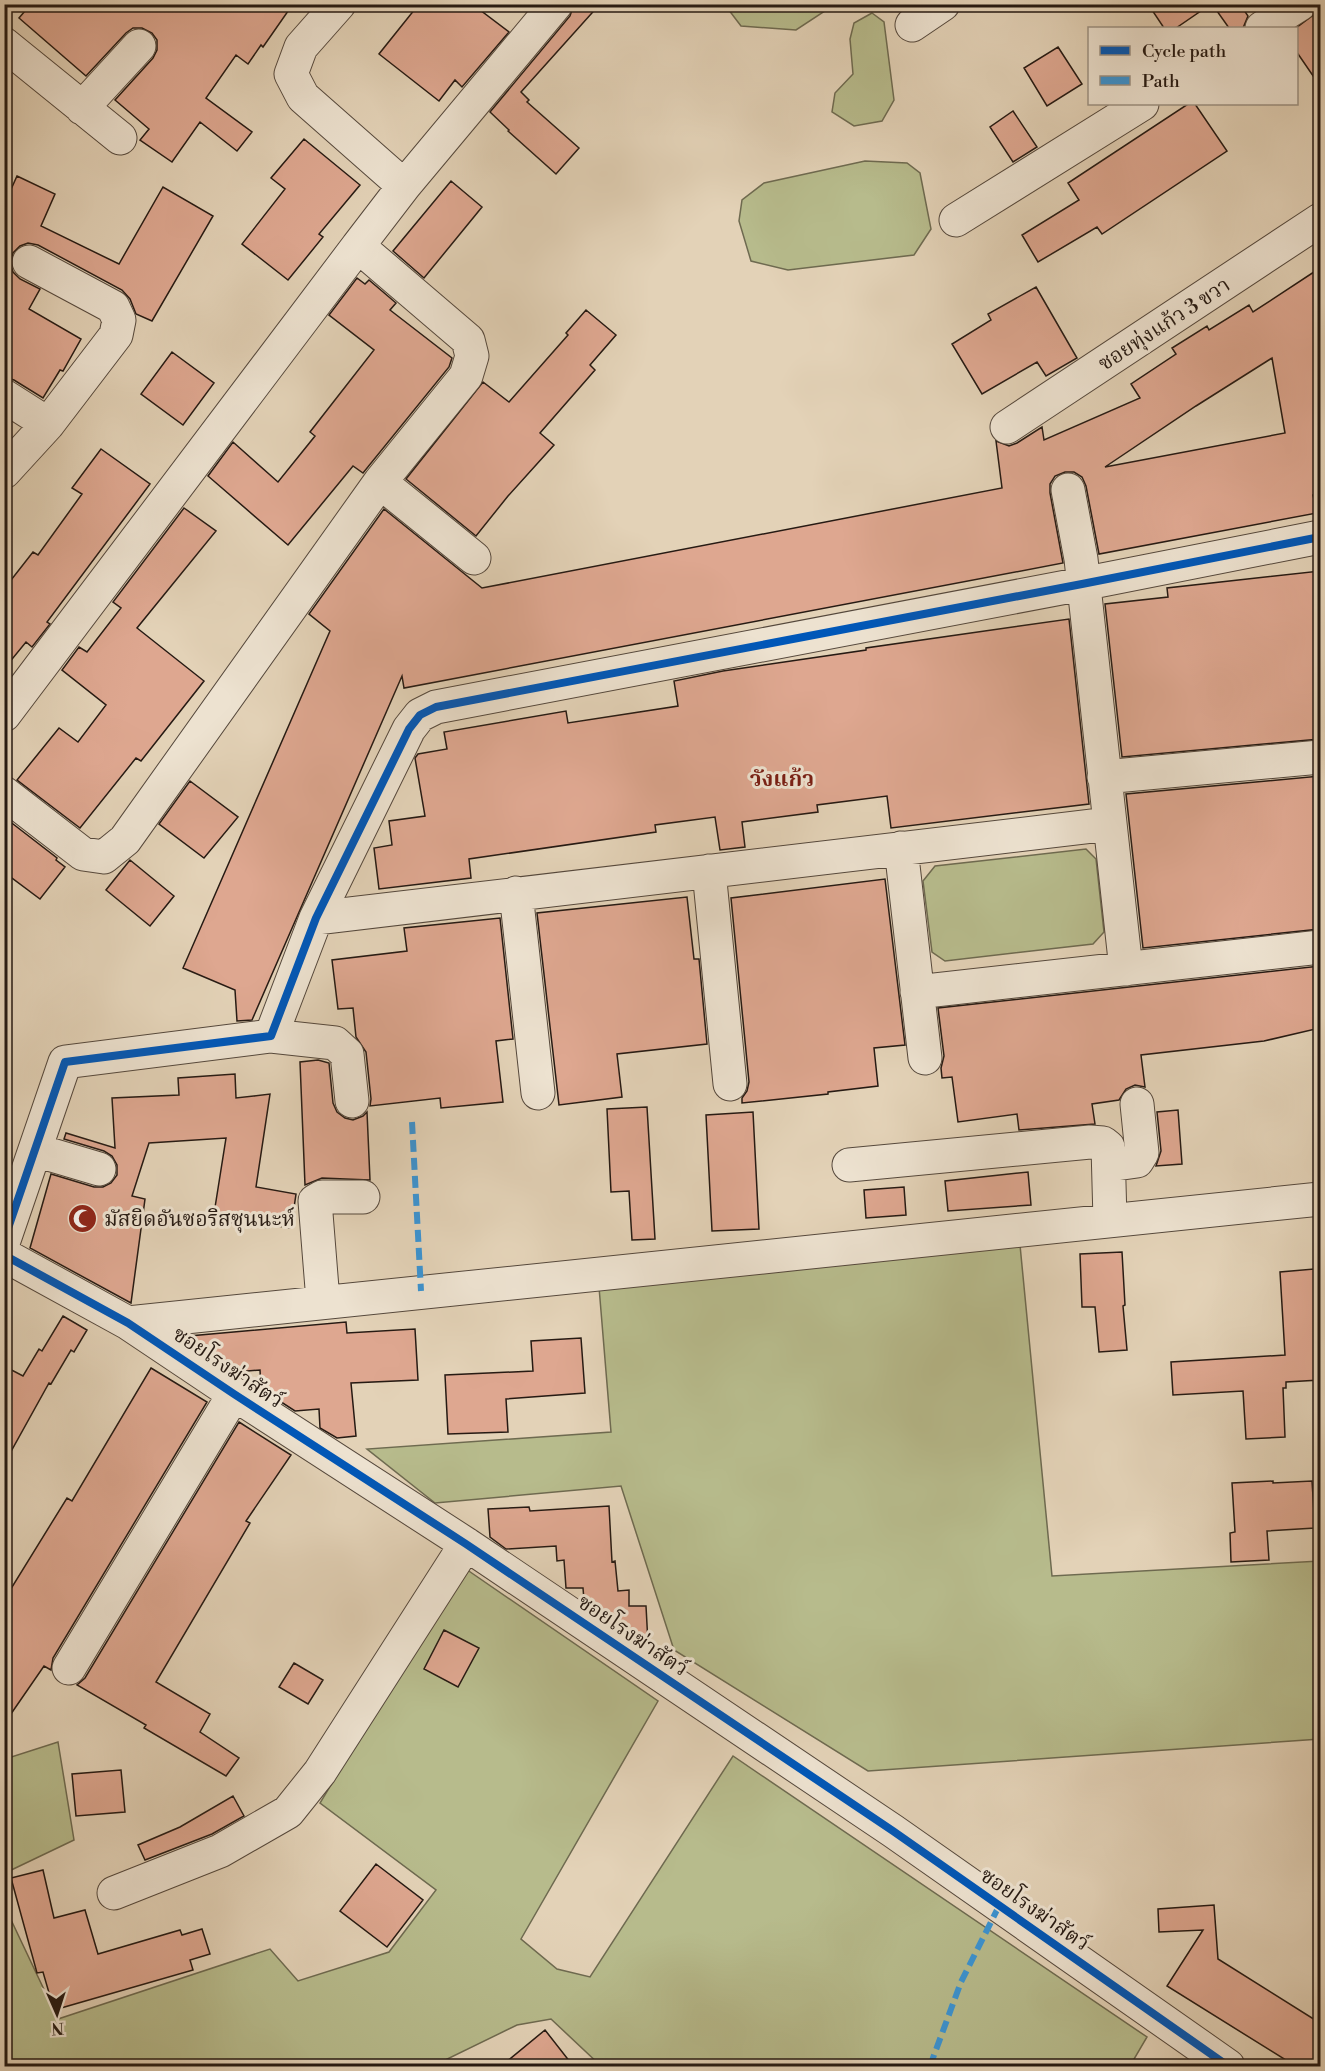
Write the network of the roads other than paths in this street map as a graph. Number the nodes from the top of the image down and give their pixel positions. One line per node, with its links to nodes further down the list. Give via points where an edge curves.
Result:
1 (339, 4): 12 (street, via 301,47 291,74 303,97)
2 (556, 4): 12 (street)
3 (943, 4): 5 (street)
4 (1300, 4): 6 (street)
5 (912, 25)
6 (1264, 27)
7 (4, 44): 10 (street)
8 (139, 46): 10 (street)
9 (1140, 105): 13 (street)
10 (82, 108): 11 (street)
11 (120, 138)
12 (404, 186): 15 (street)
13 (956, 220)
14 (1320, 220): 19 (street, ซอยทุ่งแก้ว 3 ขวา)
15 (358, 246): 21 (street, via 468,340 472,356 466,376); 26 (street)
16 (29, 262): 18 (street, via 113,307 119,320 116,335)
17 (4, 396): 18 (street)
18 (48, 424): 20 (street)
19 (1007, 427)
20 (4, 472)
21 (380, 482): 24 (street); 29 (street, via 125,840 104,857 83,854)
22 (1068, 490): 25 (street)
23 (1320, 537): 25 (street)
24 (474, 558)
25 (1082, 584): 28 (street); 34 (street, via 436,707 420,715 409,729)
26 (4, 715)
27 (1320, 757): 28 (street)
28 (1104, 777): 30 (street)
29 (4, 793)
30 (1109, 824): 31 (street); 36 (street)
31 (901, 848): 32 (street); 37 (street)
32 (709, 871): 33 (street); 40 (street)
33 (516, 893): 34 (street); 41 (street)
34 (316, 918): 38 (street)
35 (1320, 947): 36 (street)
36 (1126, 969): 37 (street)
37 (917, 992): 39 (street)
38 (271, 1036): 42 (street, via 335,1043 347,1054); 44 (street, via 65,1062)
39 (925, 1058)
40 (730, 1084)
41 (538, 1093)
42 (352, 1101)
43 (1137, 1104): 46 (street, via 1140,1158)
44 (36, 1150): 47 (street); 51 (street)
45 (849, 1165): 46 (street, via 1090,1142 1108,1147)
46 (1109, 1165): 50 (street)
47 (99, 1169)
48 (363, 1197): 53 (street, via 322,1197 315,1201)
49 (1320, 1199): 50 (street)
50 (1110, 1221): 53 (street)
51 (4, 1240)
52 (4, 1255): 54 (street, ซอยโรงฆ่าสัตว์)
53 (323, 1301): 54 (street)
54 (128, 1323): 55 (street, ซอยโรงฆ่าสัตว์)
55 (234, 1394): 56 (street, ซอยโรงฆ่าสัตว์); 57 (street)
56 (466, 1544): 58 (street, via 320,1772 288,1812 220,1851); 59 (street, ซอยโรงฆ่าสัตว์, via 892,1831)
57 (69, 1668)
58 (114, 1893)
59 (1228, 2067)

